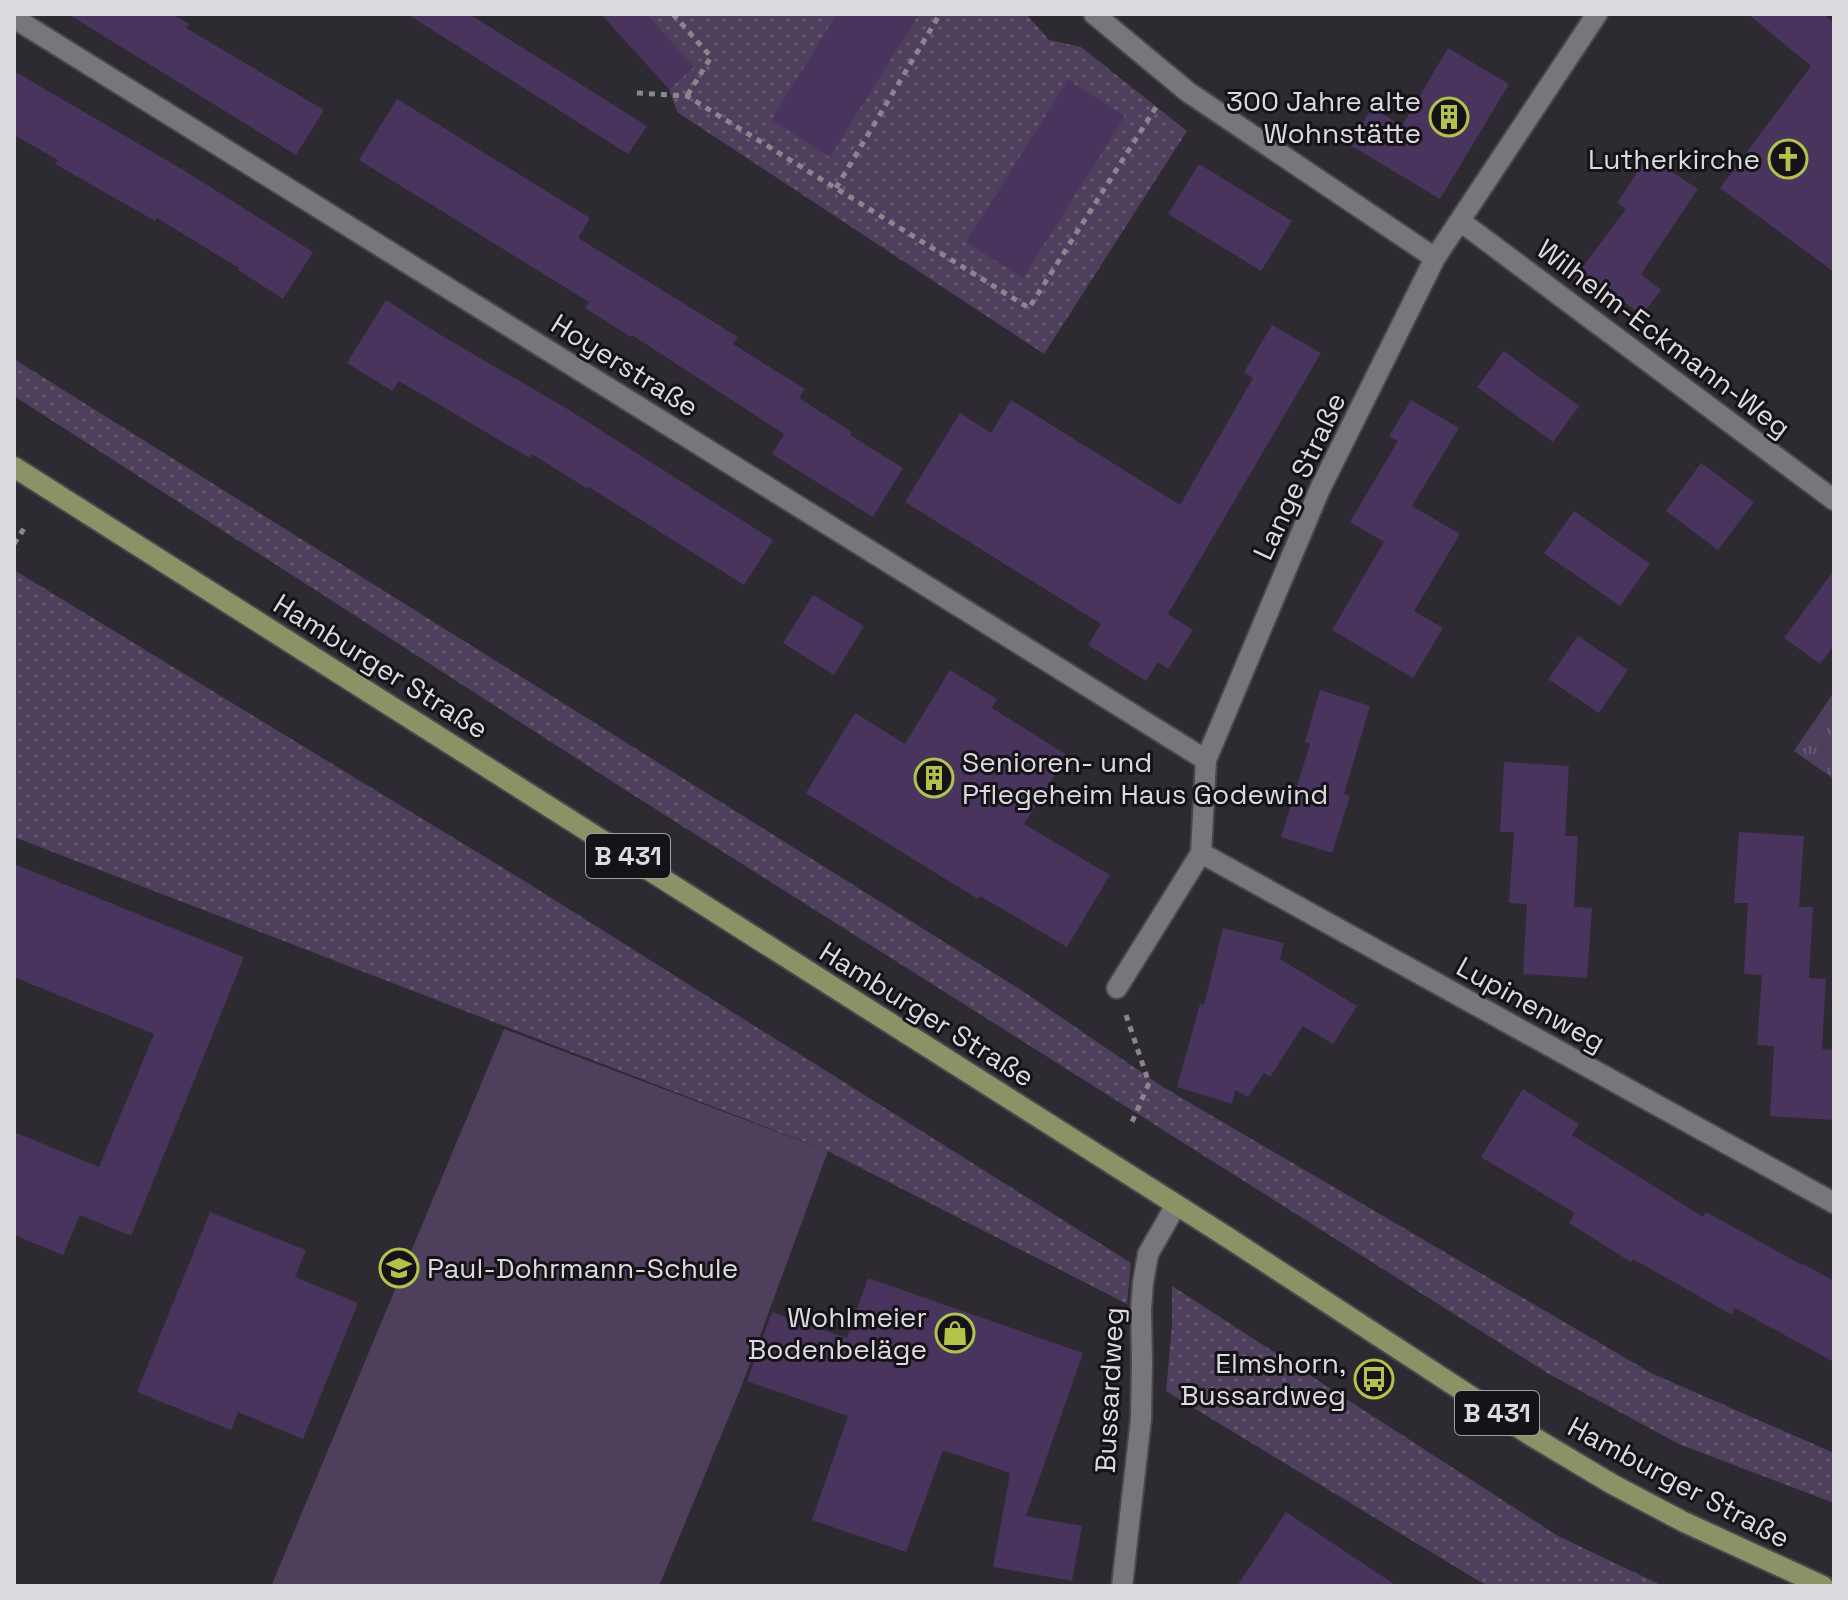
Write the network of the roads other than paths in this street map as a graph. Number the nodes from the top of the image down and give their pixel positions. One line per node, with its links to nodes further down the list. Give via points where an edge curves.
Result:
1 (1094, 14): 5 (street, via 1188,92)
2 (1597, 14): 4 (street, Lange Straße)
3 (14, 18): 8 (street, Hoyerstraße)
4 (1460, 221): 5 (street, Lange Straße); 7 (street, Wilhelm-Eckmann-Weg)
5 (1435, 258): 8 (street, Lange Straße, via 1319,491)
6 (14, 467): 12 (main road, Hamburger Straße / B 431)
7 (1834, 500)
8 (1206, 760): 9 (street, Lange Straße)
9 (1201, 853): 10 (street, Lange Straße); 11 (street, Lupinenweg)
10 (1117, 988)
11 (1834, 1203)
12 (1176, 1205): 13 (street, Bussardweg, via 1148,1254 1143,1283 1141,1419); 14 (main road, Hamburger Straße / B 431, via 1612,1484)
13 (1122, 1586)
14 (1823, 1586)

